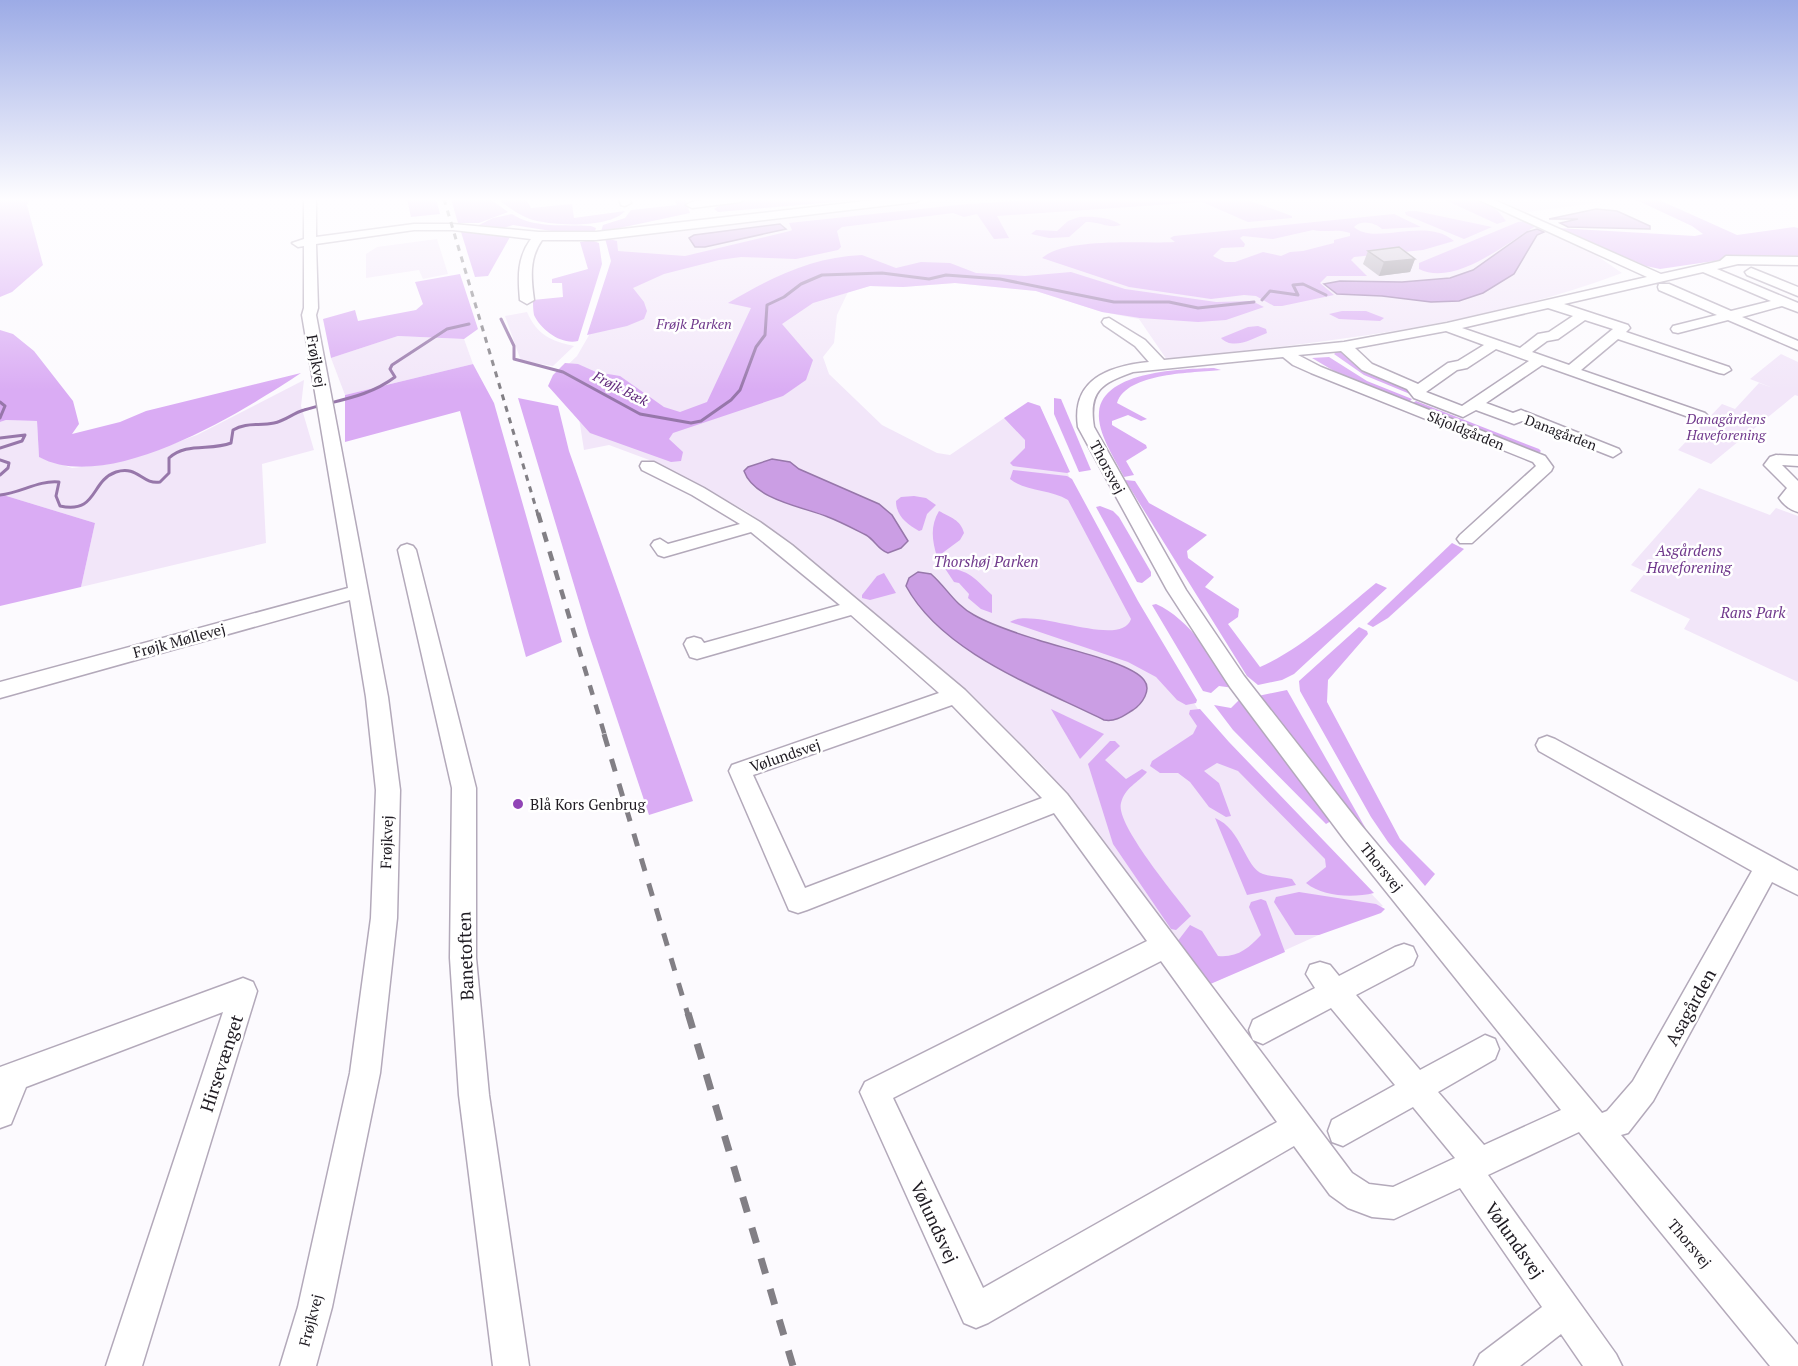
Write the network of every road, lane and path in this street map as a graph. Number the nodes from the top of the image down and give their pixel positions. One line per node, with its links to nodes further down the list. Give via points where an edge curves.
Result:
1 (303, 263): 38 (street, Frøjkvej, via 302,300 309,315)
2 (526, 263): 9 (street)
3 (1620, 263): 7 (street)
4 (1724, 263): 5 (street, Thorsvej)
5 (1702, 267): 7 (street, Thorsvej); 11 (street)
6 (1751, 272): 8 (street)
7 (1658, 280): 10 (street, Thorsvej); 13 (street)
8 (1798, 292)
9 (527, 300)
10 (1555, 302): 12 (street); 15 (street, Thorsvej)
11 (1793, 305): 13 (street)
12 (1582, 315): 17 (street, via 1623,328); 22 (street)
13 (1729, 315): 16 (street); 20 (street)
14 (1110, 322): 24 (street, via 1140,343)
15 (1447, 327): 18 (street); 19 (street, Thorsvej)
16 (1678, 329)
17 (1617, 334): 25 (street); 26 (street)
18 (1495, 344): 22 (street); 27 (street, via 1462,365 1453,366)
19 (1344, 346): 21 (street, Thorsvej); 27 (street, Danagården, via 1367,367 1412,386)
20 (1798, 346)
21 (1287, 353): 24 (street, Thorsvej); 35 (street, Skjoldgården, via 1309,367 1539,459 1545,467)
22 (1522, 353): 23 (street)
23 (1540, 360): 26 (street); 28 (street)
24 (1160, 365): 55 (street, Thorsvej, via 1131,368 1100,381 1087,393 1082,410 1086,427 1142,531 1209,641 1270,727)
25 (1724, 370)
26 (1571, 371): 29 (street)
27 (1417, 392): 28 (street, Danagården, via 1463,412)
28 (1475, 404): 30 (street, Danagården, via 1514,419 1521,415)
29 (1700, 416)
30 (1613, 452)
31 (1798, 461): 33 (street, via 1776,460 1772,465 1796,488 1788,498)
32 (648, 472): 34 (street, via 702,493)
33 (1798, 507)
34 (754, 526): 36 (street, via 664,552); 39 (street)
35 (1466, 539)
36 (660, 545)
37 (407, 550): 62 (street, Banetoften, via 464,788 463,958 474,1095)
38 (358, 592): 41 (street, Frøjk Møllevej); 61 (street, Frøjkvej, via 377,697 388,790 384,918 365,1073 315,1307)
39 (855, 607): 40 (street, via 698,652); 42 (street)
40 (694, 644)
41 (0, 690)
42 (957, 695): 44 (street); 44 (street, Vølundsvej, via 740,771 798,902)
43 (1547, 745): 45 (street)
44 (1059, 801): 47 (street)
45 (1767, 867): 46 (street); 55 (street, Asagården, via 1643,1091 1617,1122)
46 (1798, 885)
47 (1166, 945): 56 (street); 56 (street, Vølundsvej, via 875,1092 976,1311)
48 (1404, 956): 49 (street)
49 (1328, 983): 50 (street); 53 (street, Vølundsvej)
50 (1263, 1030)
51 (1485, 1049): 53 (street)
52 (8, 1079): 54 (street, Hirsevænget); 60 (street, Hirsevænget, via 243,991)
53 (1416, 1089): 57 (street); 58 (street, Vølundsvej)
54 (0, 1113)
55 (1589, 1123): 58 (street); 65 (street, Thorsvej)
56 (1298, 1127): 58 (street, via 1341,1184 1357,1197 1376,1204 1394,1203)
57 (1343, 1131)
58 (1472, 1166): 59 (street, Vølundsvej)
59 (1565, 1310): 63 (street); 64 (street, Vølundsvej)
60 (124, 1366)
61 (298, 1366)
62 (511, 1366)
63 (1492, 1366)
64 (1604, 1366)
65 (1793, 1366)

